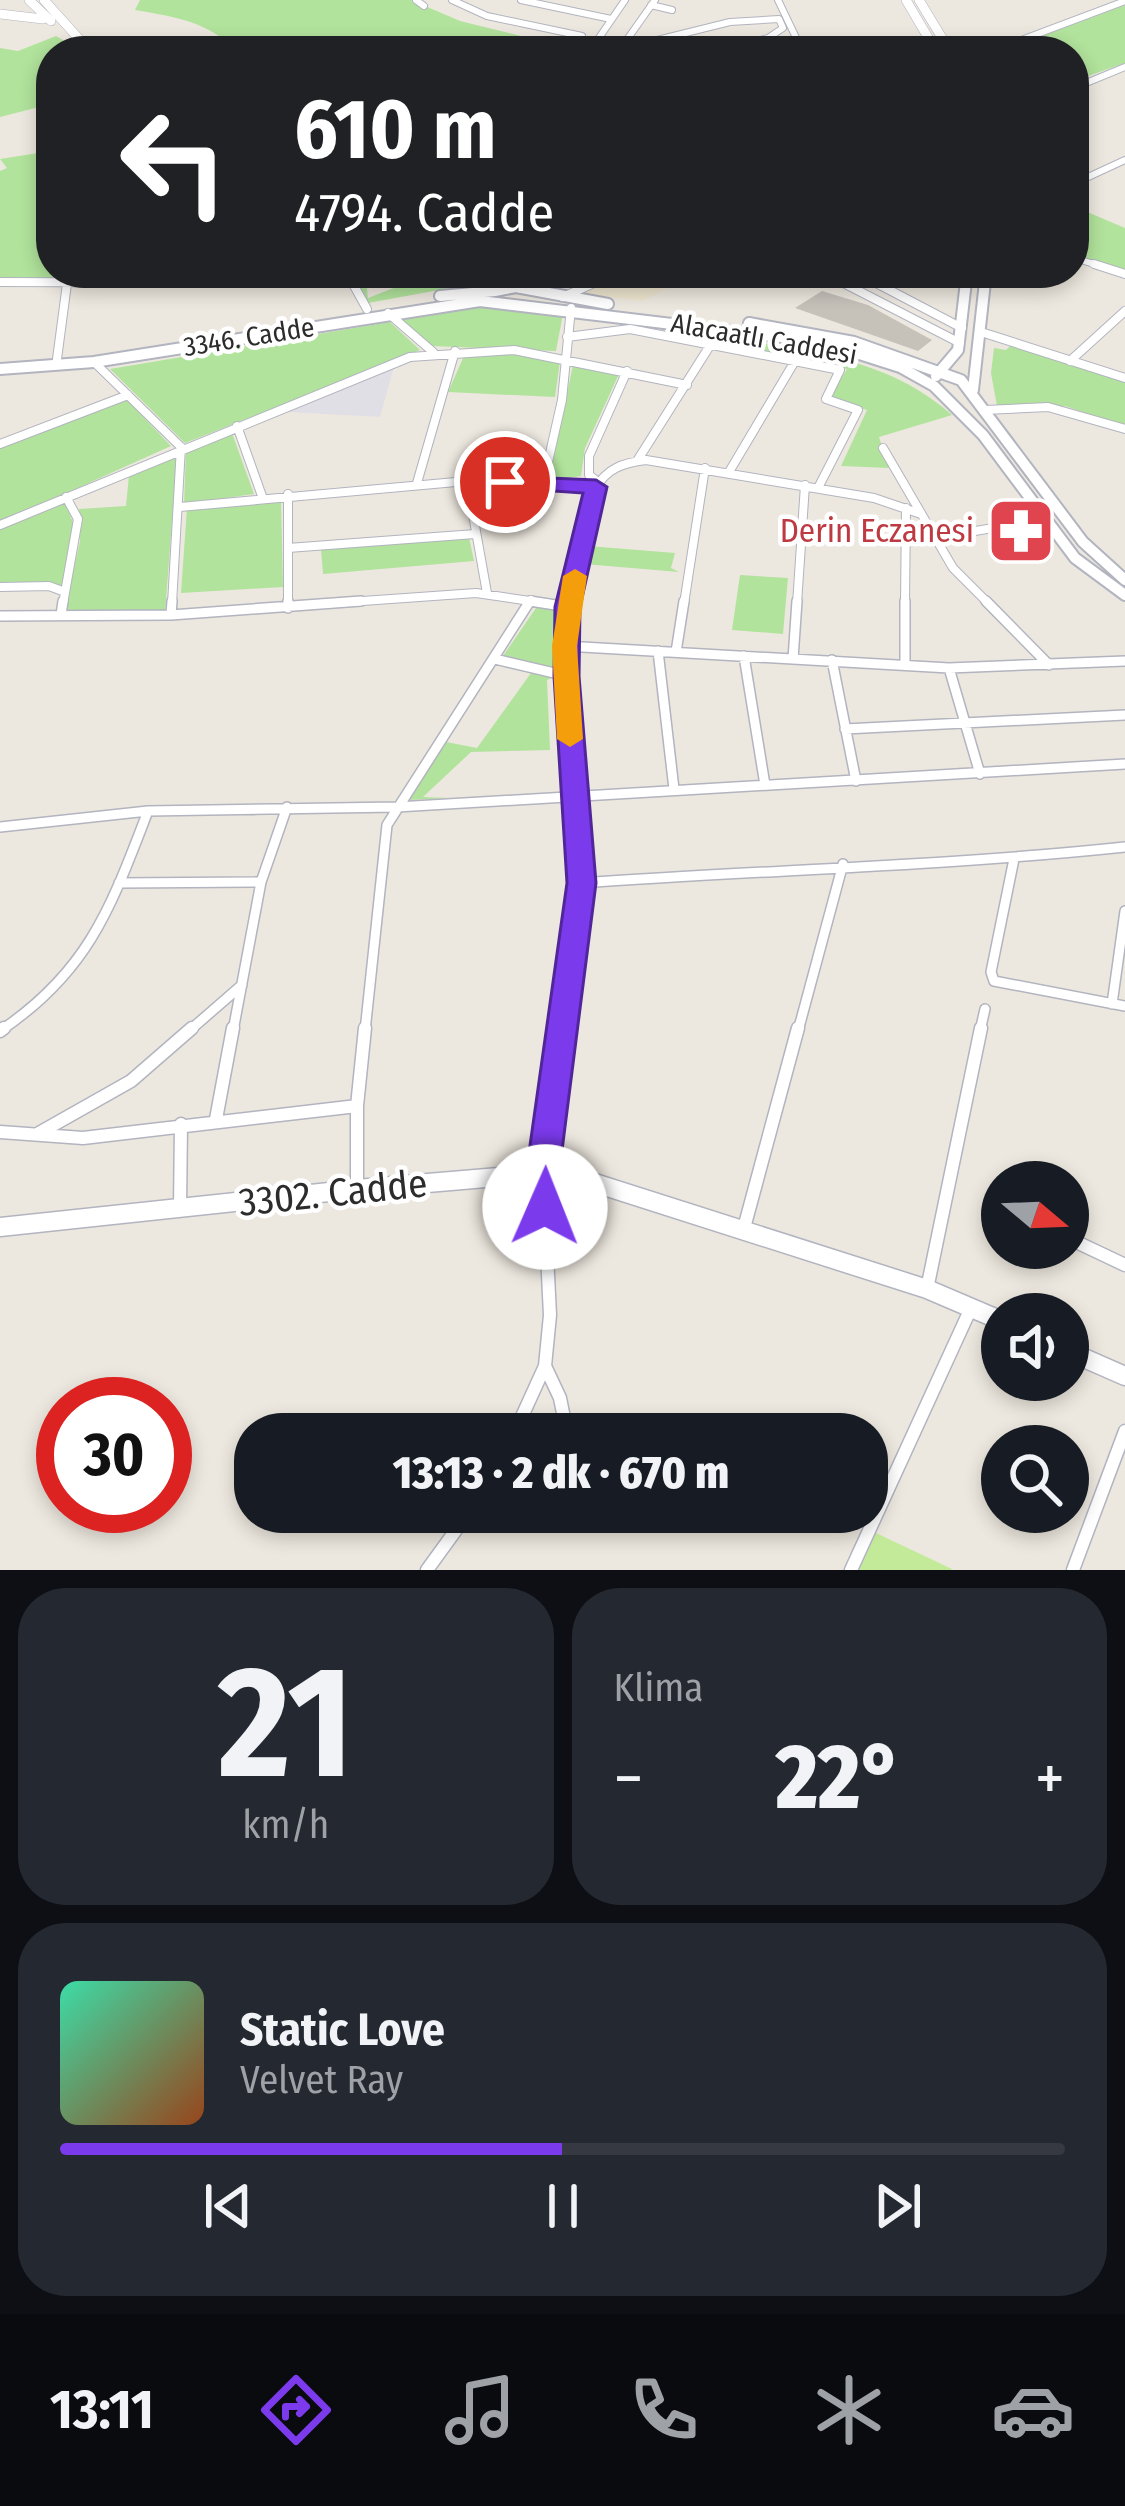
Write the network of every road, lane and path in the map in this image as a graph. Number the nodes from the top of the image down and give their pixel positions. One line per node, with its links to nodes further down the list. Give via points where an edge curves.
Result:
1 (13, 0): 17 (main road)
2 (416, 0): 14 (street)
3 (452, 0): 21 (street)
4 (521, 0): 18 (street)
5 (625, 0): 19 (street)
6 (778, 0): 29 (street)
7 (906, 0): 30 (main road)
8 (919, 0): 31 (main road)
9 (1092, 0): 16 (street)
10 (1125, 1): 16 (street)
11 (653, 3): 15 (street); 26 (street)
12 (45, 4): 13 (main road); 23 (main road)
13 (31, 5): 17 (main road); 20 (main road)
14 (424, 6)
15 (672, 10)
16 (1103, 10): 32 (street)
17 (0, 11): 20 (main road)
18 (585, 15): 19 (street); 21 (street)
19 (611, 19): 25 (street)
20 (50, 21): 22 (main road)
21 (563, 32): 24 (street)
22 (72, 36)
23 (74, 36)
24 (583, 36)
25 (600, 36)
26 (630, 36)
27 (675, 36): 28 (street, via 779,19 783,28)
28 (771, 36)
29 (793, 36)
30 (927, 36)
31 (941, 36)
32 (1033, 36)
33 (1125, 67): 34 (street)
34 (1089, 82)
35 (1125, 160): 36 (street)
36 (1089, 177)
37 (1089, 263): 38 (street)
38 (1125, 274)
39 (36, 279): 40 (street)
40 (0, 282)
41 (66, 288): 66 (street)
42 (356, 288): 54 (street)
43 (495, 288): 50 (main road)
44 (519, 288): 51 (main road)
45 (583, 288): 52 (street)
46 (853, 288): 61 (street)
47 (886, 288): 58 (street)
48 (966, 288): 58 (main road)
49 (985, 288): 59 (main road)
50 (498, 294): 51 (main road); 54 (main road, 3346. Cadde); 56 (main road, 3346. Cadde)
51 (522, 294): 52 (main road, Alacaatlı Caddesi); 53 (main road, Alacaatlı Caddesi)
52 (563, 297): 72 (main road, Alacaatlı Caddesi, via 827,336)
53 (571, 308): 57 (main road, Alacaatlı Caddesi); 60 (street)
54 (368, 309): 66 (main road, 3346. Cadde)
55 (1125, 311): 68 (street)
56 (388, 313): 64 (street); 69 (main road, 3346. Cadde)
57 (716, 328): 62 (street); 74 (main road, Alacaatlı Caddesi, via 838,348)
58 (962, 328): 61 (main road)
59 (981, 332): 68 (street); 76 (main road)
60 (567, 337): 62 (street, via 630,328); 65 (street)
61 (960, 343): 72 (main road)
62 (711, 344): 67 (street); 75 (street)
63 (455, 351): 64 (street); 65 (street); 89 (street)
64 (433, 352): 80 (street)
65 (568, 357): 71 (street); 90 (street)
66 (57, 359): 70 (main road, 3346. Cadde)
67 (795, 361): 87 (street); 93 (street, via 841,371 826,400 858,409)
68 (1070, 361): 73 (street)
69 (94, 362): 70 (main road, 3346. Cadde); 77 (street)
70 (0, 365)
71 (627, 371): 75 (street); 91 (street, via 590,456 587,469)
72 (942, 372): 74 (main road); 76 (main road, Alacaatlı Caddesi)
73 (1125, 378)
74 (929, 384): 78 (main road, Alacaatlı Caddesi)
75 (687, 385): 85 (street)
76 (973, 390): 78 (main road); 79 (main road, Alacaatlı Caddesi)
77 (128, 395): 82 (street); 83 (street)
78 (948, 397): 100 (main road, Alacaatlı Caddesi)
79 (986, 410): 81 (street, via 1048,406); 105 (main road, Alacaatlı Caddesi, via 1083,542)
80 (237, 426): 83 (street); 95 (street)
81 (1125, 429)
82 (0, 444)
83 (181, 446): 96 (street); 97 (street)
84 (884, 448): 99 (street)
85 (637, 460): 86 (street); 91 (street)
86 (705, 468): 87 (street); 120 (street)
87 (729, 472): 92 (street)
88 (467, 481): 89 (street); 90 (street); 102 (street)
89 (418, 483): 94 (street)
90 (543, 484): 91 (street)
91 (597, 484): 112 (street)
92 (805, 485): 93 (street); 123 (street)
93 (818, 488): 98 (street)
94 (288, 494): 95 (street); 104 (street)
95 (262, 496): 97 (street)
96 (66, 497): 101 (street); 108 (street, via 78,519)
97 (180, 507): 116 (street)
98 (906, 508): 99 (street); 126 (street)
99 (921, 514): 103 (street)
100 (1040, 520): 103 (street); 106 (main road, Alacaatlı Caddesi)
101 (0, 525)
102 (475, 534): 104 (street); 109 (street)
103 (934, 538): 127 (street, via 953,568)
104 (288, 548): 113 (street)
105 (1125, 580)
106 (1103, 583): 110 (main road, Alacaatlı Caddesi); 114 (main road)
107 (0, 586): 108 (street)
108 (65, 592): 115 (street)
109 (488, 593): 111 (street); 113 (street)
110 (1125, 595)
111 (532, 600): 112 (street); 122 (street)
112 (568, 607): 118 (street)
113 (288, 608): 116 (street)
114 (1125, 608)
115 (61, 615): 116 (street); 117 (street)
116 (171, 615)
117 (0, 616)
118 (565, 646): 119 (street); 129 (street)
119 (658, 652): 120 (street); 137 (street)
120 (676, 652): 121 (street)
121 (744, 656): 123 (street); 136 (street)
122 (495, 658): 129 (street); 140 (street)
123 (793, 659): 124 (street)
124 (832, 660): 126 (street); 132 (street)
125 (1125, 661): 127 (street)
126 (904, 665): 128 (street)
127 (1049, 665): 128 (street)
128 (949, 668): 131 (street)
129 (566, 676): 138 (street)
130 (1125, 715): 131 (street)
131 (965, 723): 132 (street); 134 (street)
132 (845, 729): 135 (street)
133 (1125, 764): 134 (street)
134 (980, 774): 135 (street)
135 (856, 782): 136 (street)
136 (765, 785): 137 (street)
137 (674, 789): 138 (street)
138 (573, 796): 140 (street); 148 (street)
139 (287, 807): 140 (street); 141 (street); 146 (street)
140 (397, 807): 154 (street, via 387,825)
141 (148, 811): 142 (street); 147 (street)
142 (0, 827)
143 (1125, 847): 144 (street)
144 (1014, 860): 145 (street); 151 (street, via 994,981)
145 (844, 864): 148 (street); 163 (street)
146 (261, 882): 147 (street); 150 (street)
147 (119, 883): 153 (street, via 74,975)
148 (582, 883): 159 (street)
149 (1124, 918): 151 (street)
150 (242, 985): 155 (street); 158 (street, via 131,1082)
151 (1119, 1005)
152 (985, 1009): 166 (street)
153 (0, 1031)
154 (357, 1106): 155 (street); 160 (street)
155 (216, 1119): 156 (street)
156 (181, 1124): 158 (street, via 83,1138); 161 (street)
157 (0, 1132): 158 (street)
158 (36, 1134)
159 (543, 1174): 160 (main road, 3302. Cadde); 163 (main road, 3302. Cadde, via 610,1184); 170 (street)
160 (357, 1189): 161 (main road, 3302. Cadde)
161 (180, 1209): 162 (main road, 3302. Cadde)
162 (0, 1227)
163 (744, 1228): 166 (main road, 3302. Cadde)
164 (1089, 1248): 165 (street)
165 (1125, 1265)
166 (927, 1289): 167 (main road, 3302. Cadde)
167 (970, 1307): 168 (main road, 3302. Cadde); 177 (street)
168 (981, 1312)
169 (1089, 1360): 171 (main road)
170 (545, 1366): 172 (street); 173 (street)
171 (1125, 1376)
172 (524, 1413)
173 (563, 1413)
174 (1125, 1431): 178 (street)
175 (454, 1533): 176 (street)
176 (428, 1570)
177 (851, 1570)
178 (1073, 1570)

